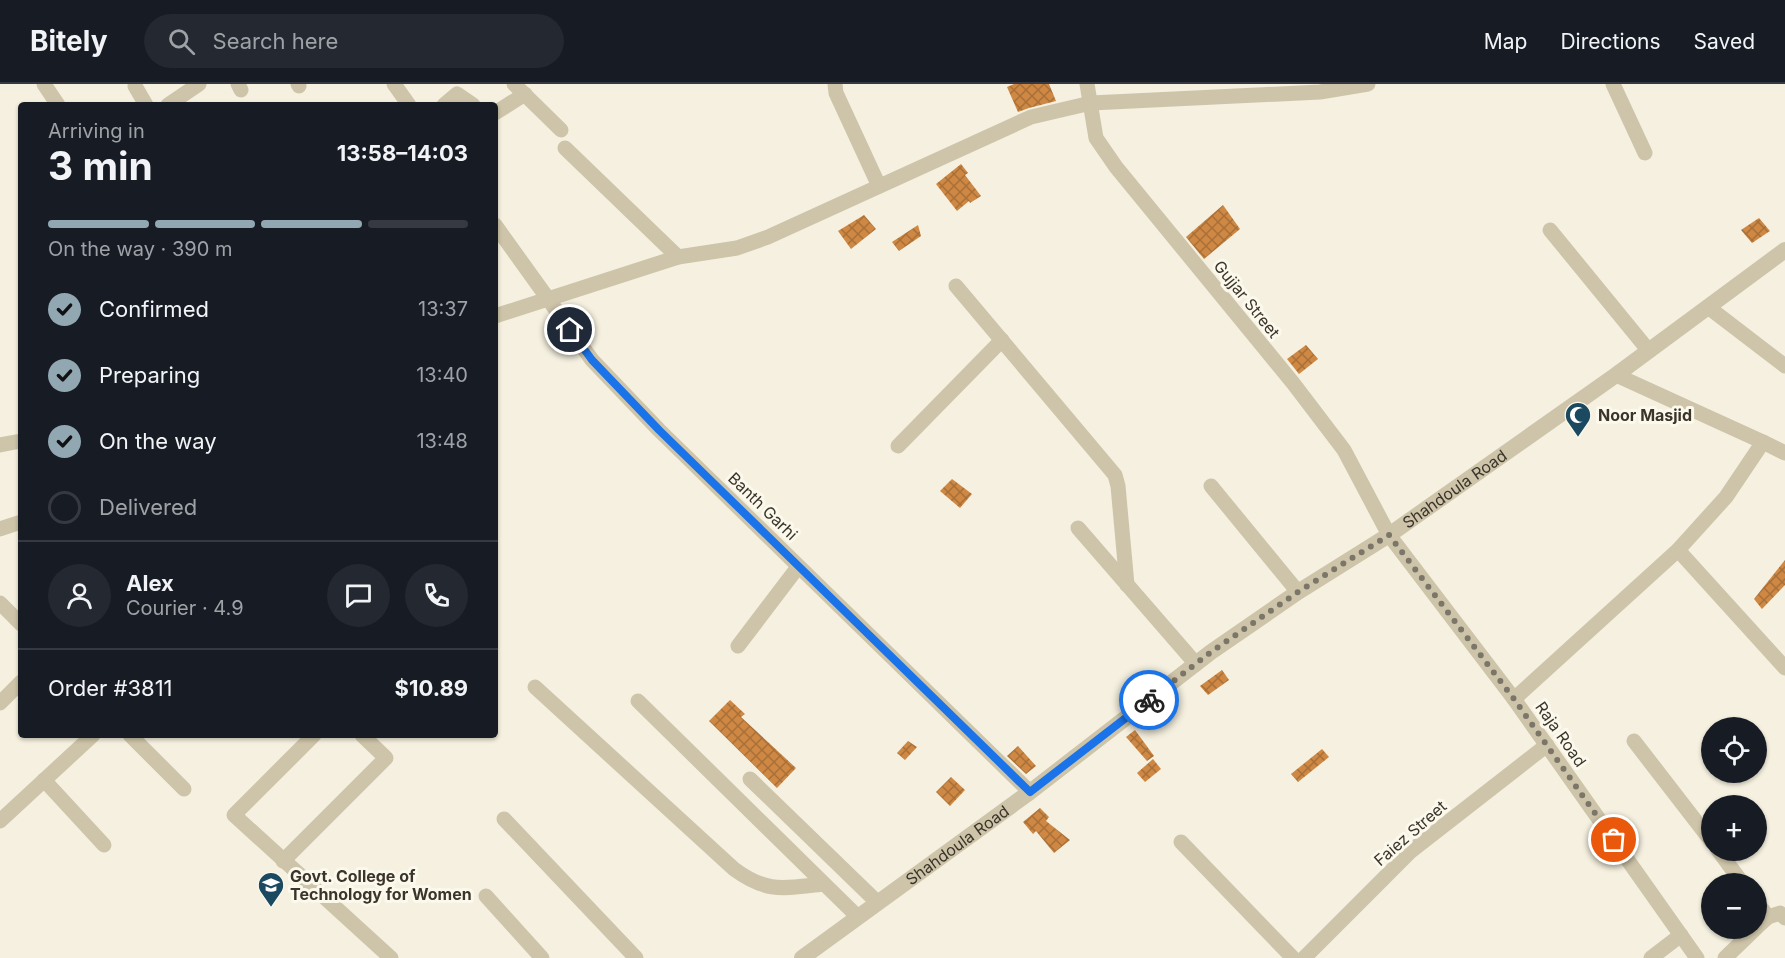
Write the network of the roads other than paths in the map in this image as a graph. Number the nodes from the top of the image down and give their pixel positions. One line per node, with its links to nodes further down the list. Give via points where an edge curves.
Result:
1 (44, 84): 10 (street)
2 (200, 84): 12 (street)
3 (394, 84): 13 (street)
4 (835, 84): 21 (street)
5 (1087, 84): 16 (street, Gujjar Street)
6 (1368, 84): 16 (street, via 1320,92)
7 (1613, 84): 20 (street)
8 (135, 86): 11 (street)
9 (520, 89): 17 (street); 18 (street)
10 (55, 102)
11 (144, 102)
12 (173, 102)
13 (402, 102)
14 (448, 102): 15 (street, via 457,94)
15 (469, 102)
16 (1091, 103): 21 (street, via 1031,117); 43 (street, Gujjar Street, via 1096,138 1116,167 1337,442)
17 (498, 110)
18 (561, 130)
19 (565, 148): 25 (street)
20 (1645, 153)
21 (879, 186): 25 (street, via 737,248)
22 (498, 229): 27 (street, Banth Garhi)
23 (1550, 231): 31 (street)
24 (1785, 250): 28 (street, Shahdoula Road)
25 (678, 257): 27 (street)
26 (956, 286): 30 (street)
27 (548, 299): 29 (street); 45 (street, Banth Garhi, via 592,360)
28 (1708, 307): 31 (street, Shahdoula Road); 32 (street)
29 (498, 314)
30 (1002, 340): 37 (street); 46 (street, via 1114,475)
31 (1649, 351): 33 (street, Shahdoula Road)
32 (1785, 366)
33 (1616, 375): 35 (street); 43 (street, Shahdoula Road)
34 (18, 442): 36 (street)
35 (1763, 442): 38 (street); 44 (street, via 1726,497)
36 (0, 445)
37 (898, 446)
38 (1785, 453)
39 (1211, 486): 47 (street)
40 (18, 523): 41 (street)
41 (0, 528)
42 (1078, 528): 46 (street)
43 (1389, 535): 47 (street, Shahdoula Road); 55 (street, Raja Road)
44 (1678, 550): 52 (street); 55 (street)
45 (798, 567): 50 (street); 67 (street, Banth Garhi)
46 (1128, 585): 51 (street)
47 (1298, 592): 51 (street, Shahdoula Road)
48 (0, 603): 49 (street)
49 (18, 621)
50 (738, 646)
51 (1196, 664): 67 (street, Shahdoula Road)
52 (1785, 668)
53 (18, 685): 57 (street)
54 (535, 687): 74 (street, via 751,882 782,889)
55 (1514, 699): 63 (street, Raja Road)
56 (638, 701): 74 (street)
57 (0, 703)
58 (90, 738): 64 (street)
59 (133, 738): 66 (street)
60 (311, 738): 73 (street, via 234,815)
61 (365, 738): 73 (street, via 386,758)
62 (1634, 741): 70 (street)
63 (1547, 745): 80 (street, Raja Road); 87 (street, Faiez Street, via 1411,851)
64 (44, 780): 69 (street); 72 (street)
65 (750, 780): 76 (street)
66 (184, 789)
67 (1030, 792): 76 (street, Shahdoula Road)
68 (504, 819): 84 (street)
69 (0, 821)
70 (1701, 828)
71 (1181, 842): 86 (street)
72 (104, 845)
73 (284, 861): 82 (street)
74 (824, 884): 77 (street)
75 (486, 896): 83 (street)
76 (877, 902): 77 (street, Shahdoula Road)
77 (858, 917): 85 (street, Shahdoula Road)
78 (1768, 917): 79 (street, via 1780,913)
79 (1785, 918)
80 (1681, 935): 88 (street); 89 (street, Raja Road)
81 (1745, 939): 90 (street)
82 (391, 958)
83 (542, 958)
84 (636, 958)
85 (802, 958)
86 (1293, 958)
87 (1304, 958)
88 (1651, 958)
89 (1697, 958)
90 (1725, 958)

